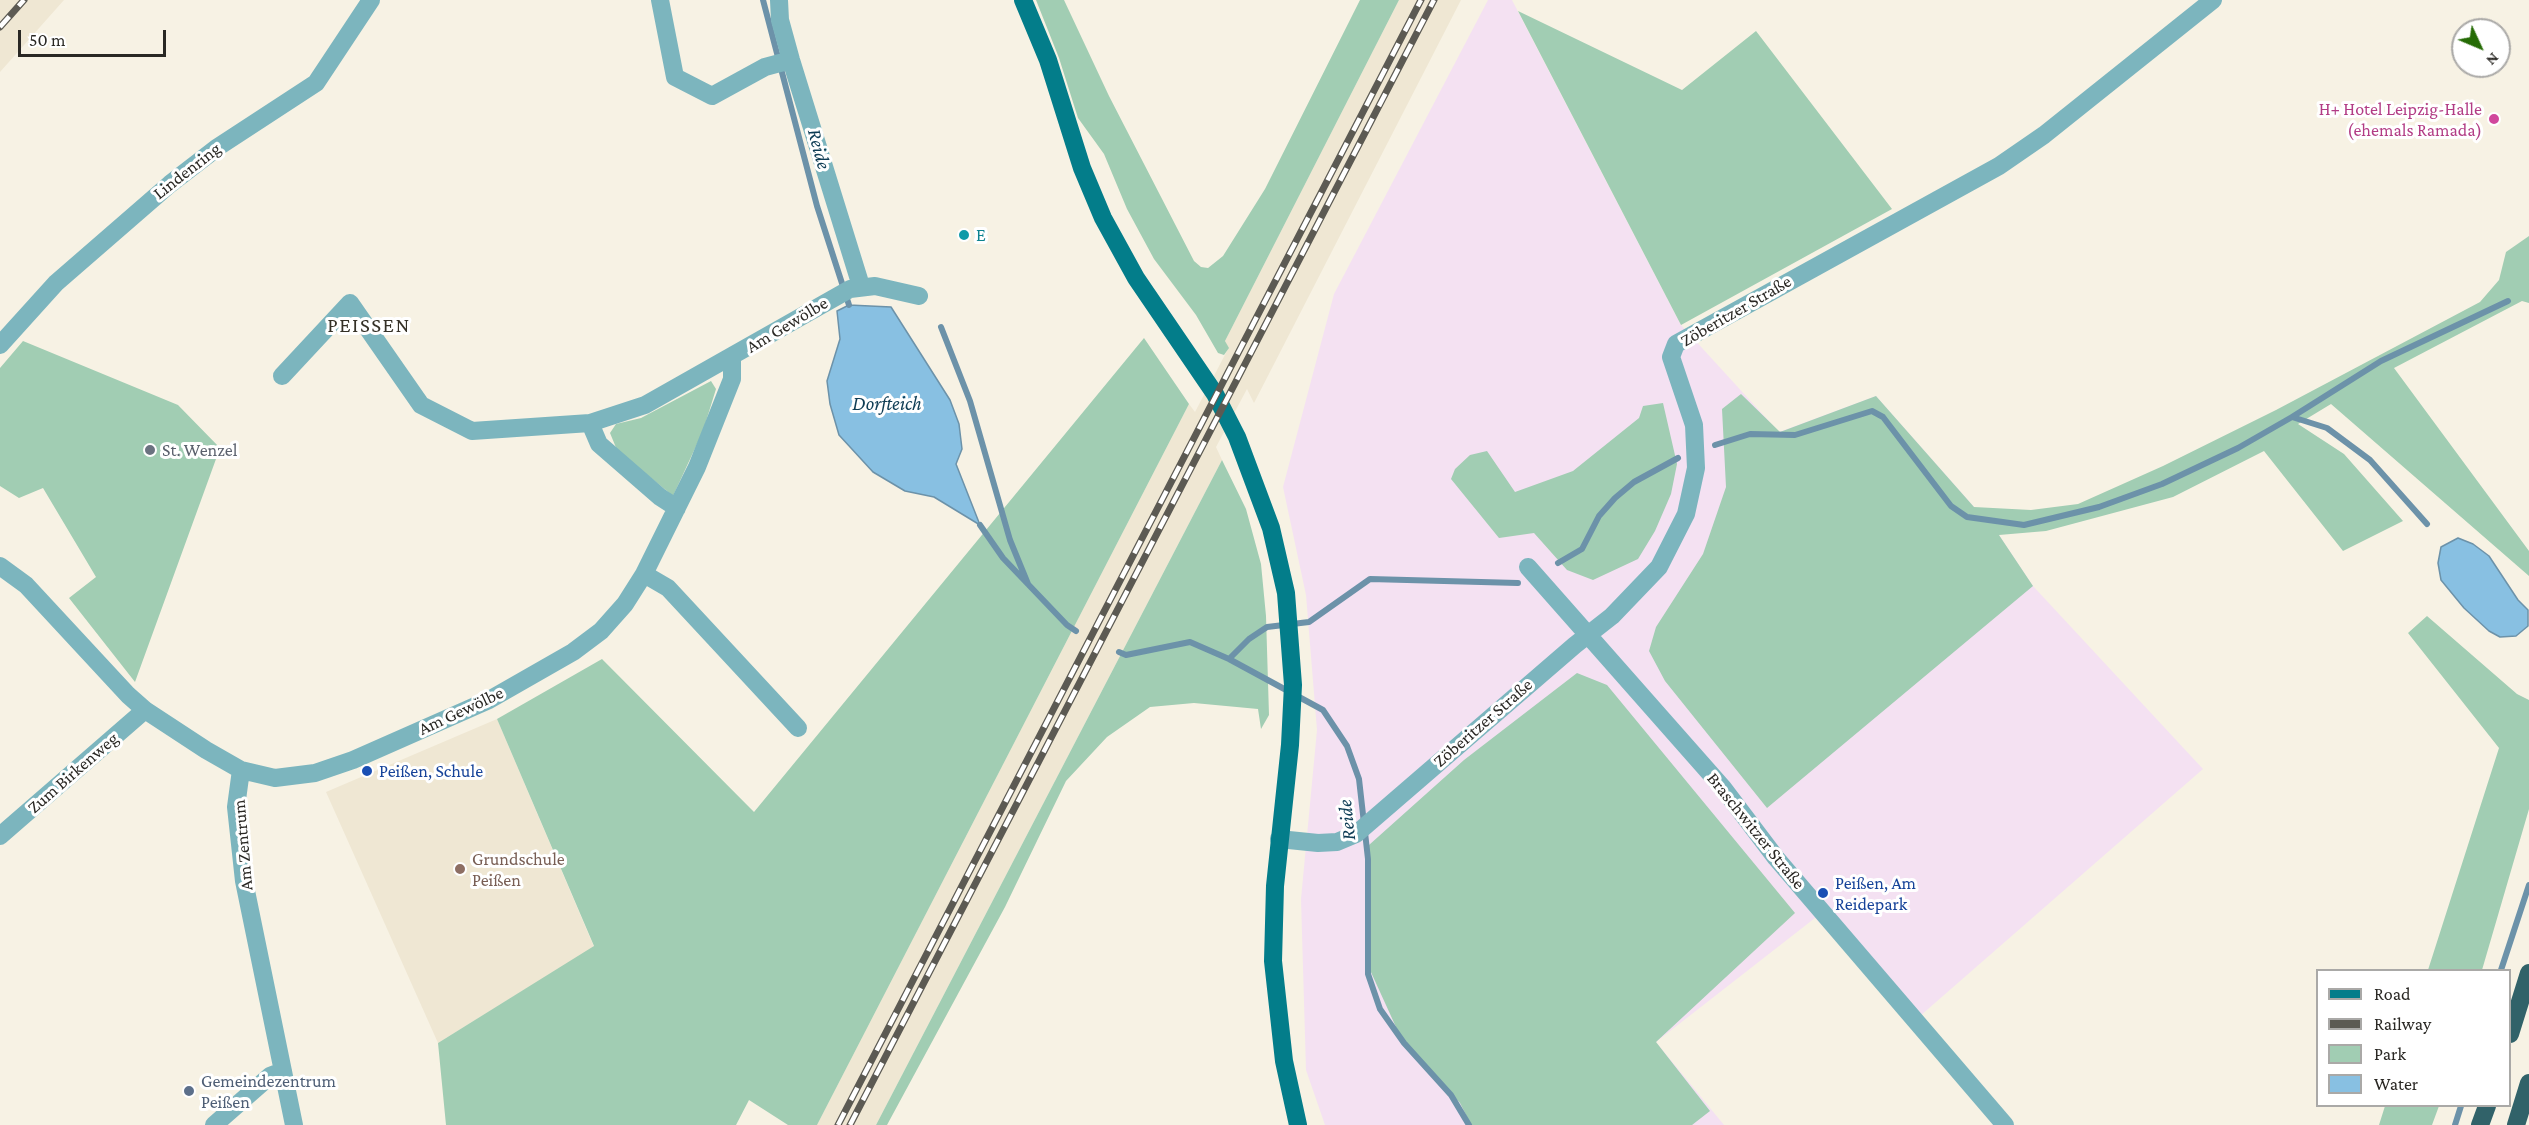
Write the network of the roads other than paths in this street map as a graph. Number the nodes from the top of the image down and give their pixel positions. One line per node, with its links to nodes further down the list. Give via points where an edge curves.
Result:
1 (371, 0): 9 (street, Lindenring, via 316,83 218,147 170,184 56,284)
2 (660, 0): 6 (street, via 675,77 712,96)
3 (778, 0): 6 (street)
4 (1023, 0): 22 (main road, via 1103,218 1136,278 1202,372 1237,436 1271,528 1288,616 1293,717)
5 (2213, 0): 17 (street, Zöberitzer Straße, via 2044,135 1999,166 1676,344 1671,357 1689,406 1696,444 1692,492 1678,533 1659,567 1619,610)
6 (780, 63): 7 (street)
7 (850, 290): 8 (street, via 875,286); 10 (street, Am Gewölbe)
8 (919, 296)
9 (0, 345)
10 (732, 358): 12 (street, via 645,405); 13 (street, Am Gewölbe, via 732,379 698,467)
11 (282, 376): 12 (street, via 350,303 421,405 472,431)
12 (590, 423): 13 (street, via 599,444)
13 (677, 508): 16 (street, Am Gewölbe)
14 (0, 566): 18 (street, via 26,585)
15 (1528, 567): 17 (street, Braschwitzer Straße)
16 (644, 574): 19 (street, via 668,588); 20 (street, Am Gewölbe, via 601,631 573,652 489,700 321,771 275,778)
17 (1589, 634): 22 (street, Zöberitzer Straße, via 1356,834 1337,842); 31 (street, Braschwitzer Straße)
18 (146, 710): 20 (street); 21 (street, Zum Birkenweg)
19 (798, 728)
20 (241, 770): 25 (street, Am Zentrum, via 236,807 244,881)
21 (0, 836)
22 (1279, 839): 30 (main road, via 1273,961 1284,1061)
23 (2529, 973): 24 (highway)
24 (2511, 1031)
25 (283, 1071): 28 (street, via 270,1076); 29 (street, Am Zentrum)
26 (2529, 1083): 33 (highway)
27 (2487, 1107): 32 (highway)
28 (214, 1125)
29 (294, 1125)
30 (1298, 1125)
31 (2005, 1125)
32 (2480, 1125)
33 (2516, 1125)

